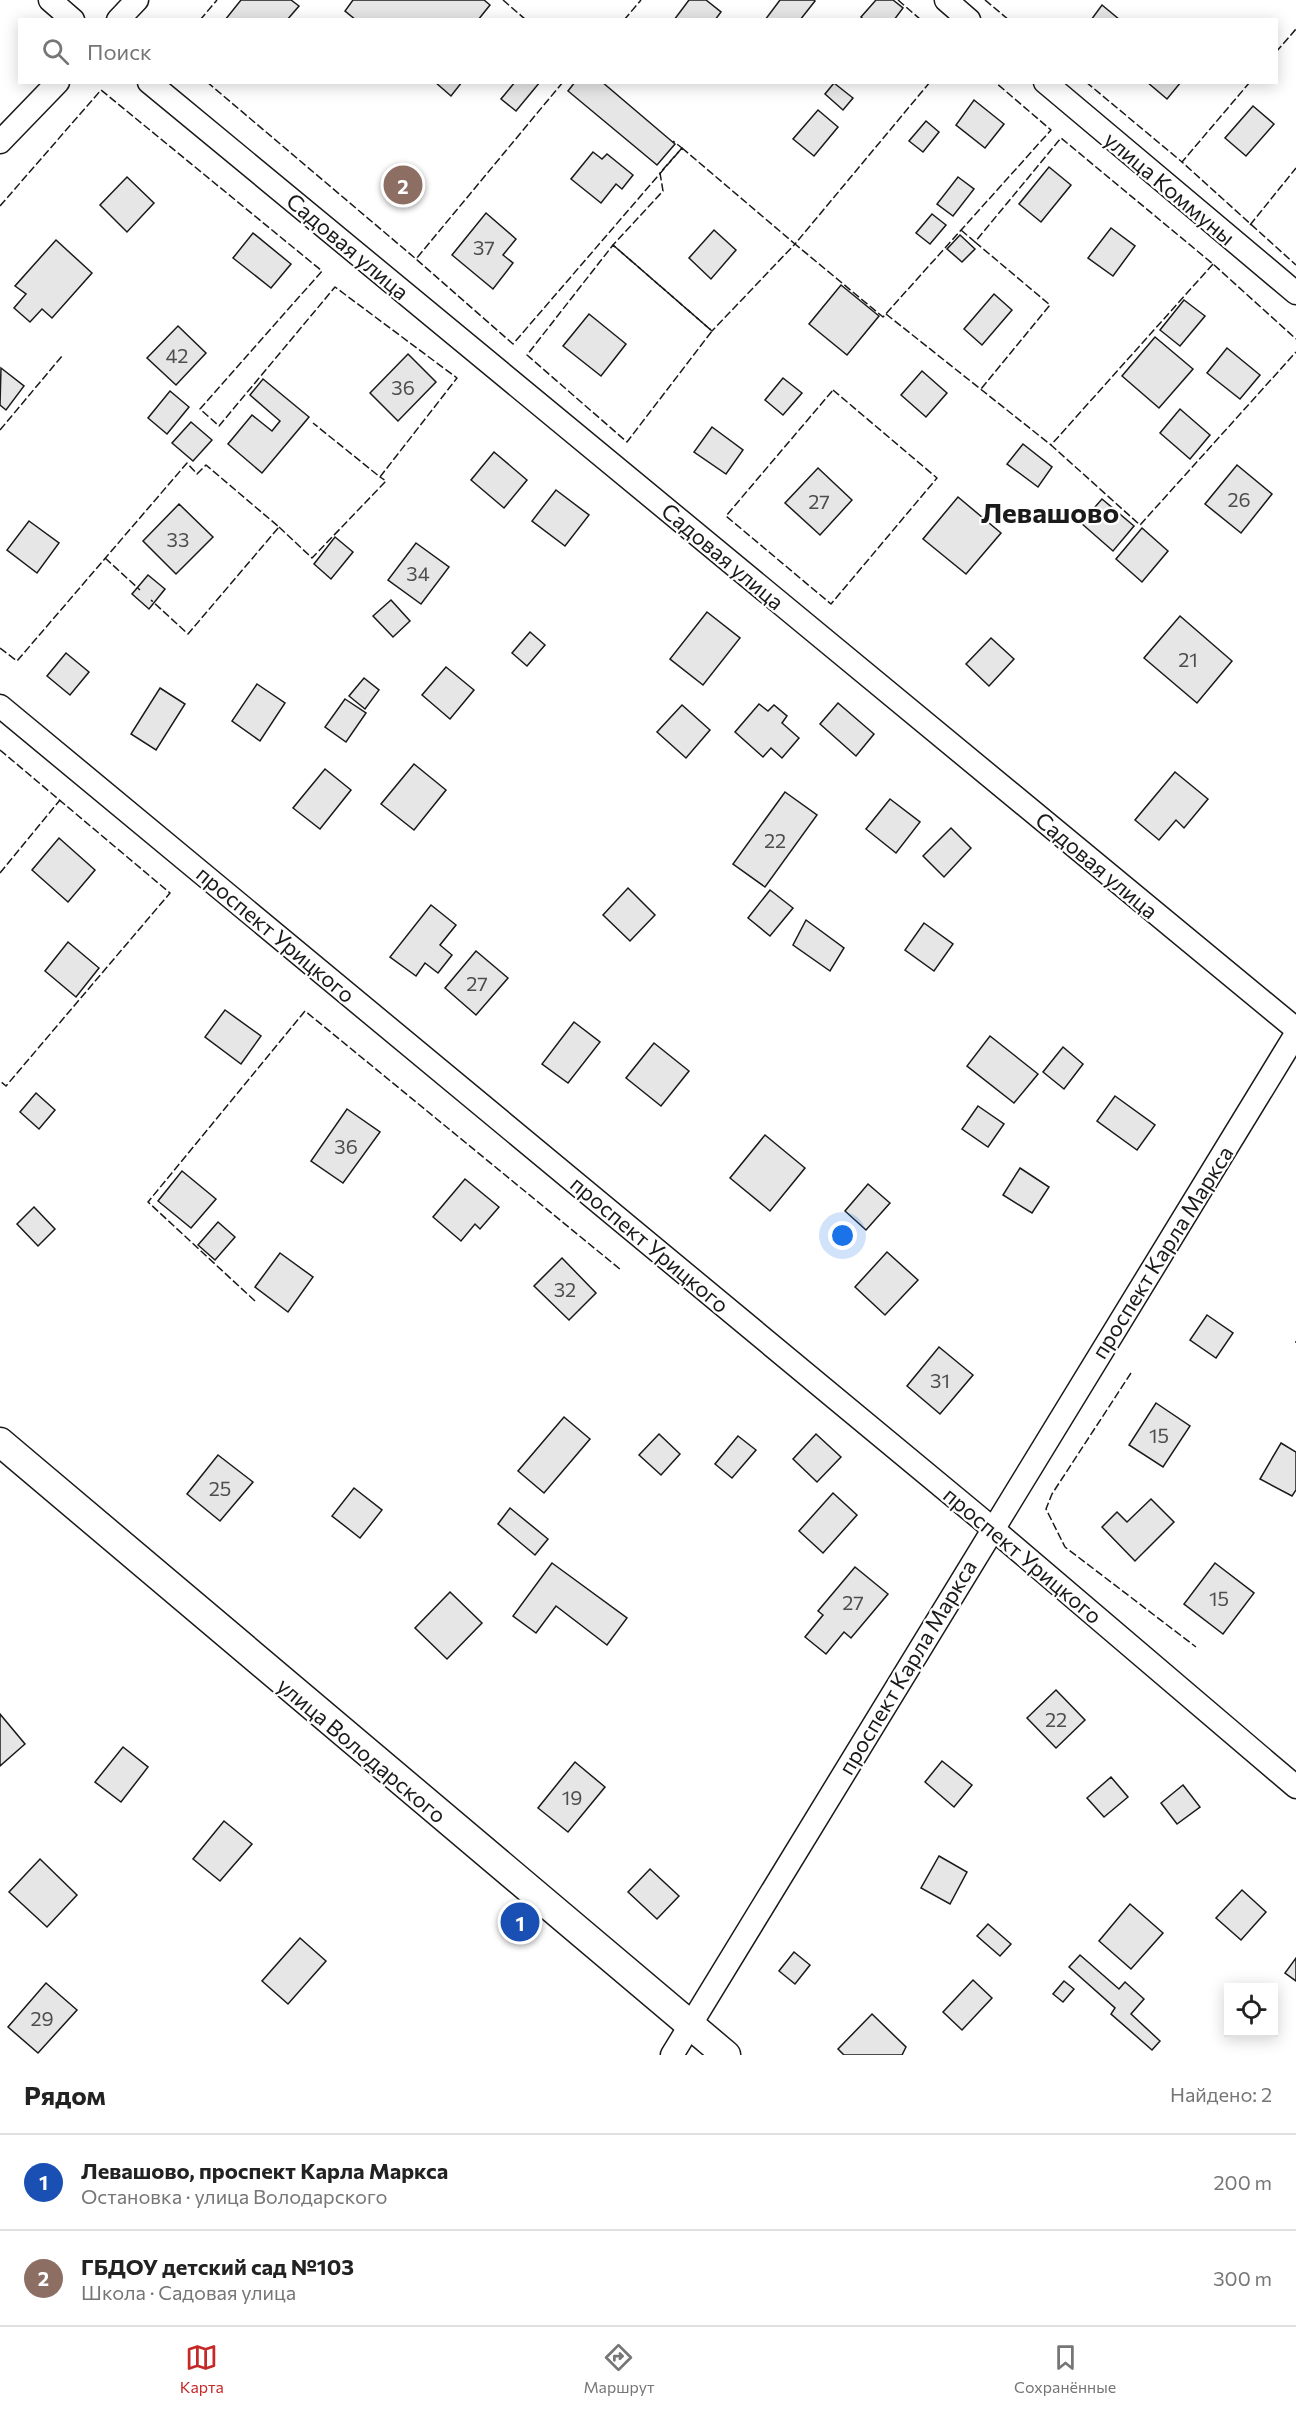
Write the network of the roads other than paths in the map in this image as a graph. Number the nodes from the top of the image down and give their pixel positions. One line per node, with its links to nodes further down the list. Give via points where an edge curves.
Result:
1 (50, 0): 4 (street)
2 (137, 0): 5 (street)
3 (946, 0): 6 (street)
4 (71, 18)
5 (120, 18)
6 (967, 18)
7 (56, 84): 10 (street)
8 (151, 84): 13 (street, Садовая улица)
9 (1047, 84): 11 (street, улица Коммуны)
10 (0, 142)
11 (1296, 293)
12 (0, 706): 16 (street, проспект Урицкого)
13 (1296, 1029)
14 (1296, 1034): 16 (street, проспект Карла Маркса)
15 (0, 1442): 18 (street, улица Володарского)
16 (992, 1528): 17 (street, проспект Урицкого); 18 (street, проспект Карла Маркса)
17 (1296, 1787)
18 (690, 2025): 19 (street, проспект Карла Маркса); 20 (street, улица Володарского)
19 (672, 2055)
20 (726, 2055)

